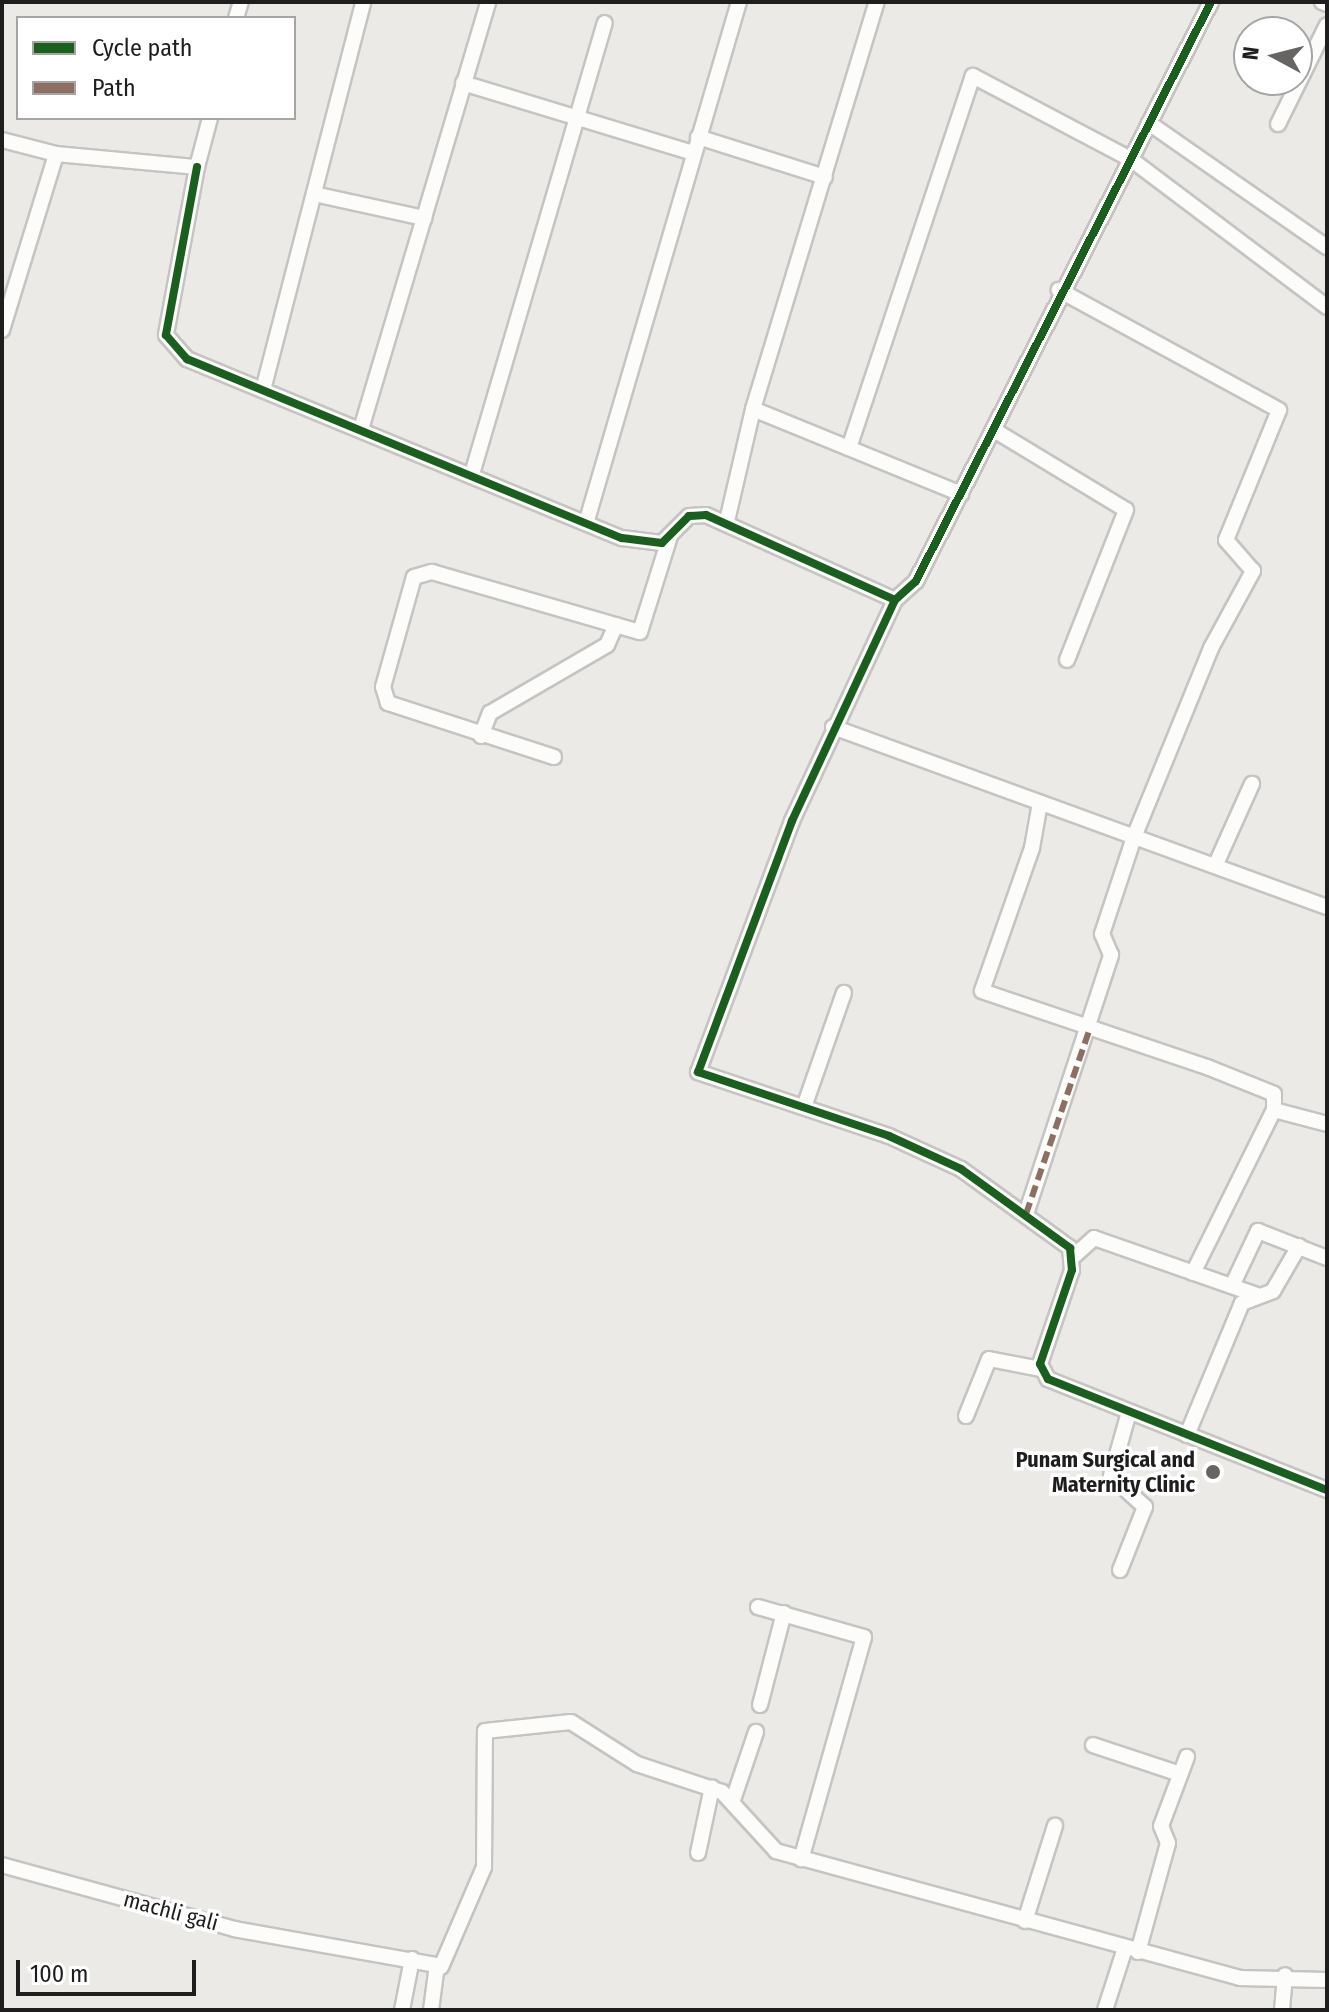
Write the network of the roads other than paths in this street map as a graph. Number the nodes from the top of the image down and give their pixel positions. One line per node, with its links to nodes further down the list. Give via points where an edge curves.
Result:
1 (363, 2): 20 (street)
2 (488, 2): 8 (street)
3 (739, 2): 13 (street)
4 (877, 2): 19 (street)
5 (1211, 2): 11 (street)
6 (605, 23): 9 (street)
7 (1327, 25): 12 (street)
8 (463, 83): 9 (street); 21 (street)
9 (581, 116): 15 (street); 31 (street)
10 (209, 120): 18 (street)
11 (1149, 123): 17 (street); 22 (street)
12 (1278, 124)
13 (698, 137): 15 (street); 19 (street)
14 (2, 140): 16 (street)
15 (694, 153): 33 (street)
16 (56, 154): 18 (street); 25 (street)
17 (1132, 160): 23 (street); 24 (street); 30 (street, via 994,80 968,78)
18 (197, 167): 26 (street, via 166,335 187,359)
19 (825, 177): 27 (street)
20 (314, 194): 21 (street); 26 (street)
21 (424, 218): 28 (street)
22 (1327, 247)
23 (1059, 290): 29 (street); 44 (street, via 1279,410 1226,540 1253,571 1211,648)
24 (1327, 307)
25 (2, 330)
26 (263, 390): 28 (street)
27 (753, 409): 30 (street); 34 (street)
28 (361, 429): 31 (street)
29 (994, 430): 32 (street); 38 (street, via 1126,510)
30 (849, 448): 32 (street)
31 (472, 474): 33 (street)
32 (961, 494): 36 (street, via 916,581)
33 (587, 520): 35 (street, via 644,545)
34 (727, 521): 35 (street, via 696,514); 36 (street)
35 (670, 536): 37 (street, via 640,632)
36 (895, 600): 39 (street)
37 (616, 625): 40 (street, via 607,645 497,707); 40 (street, via 417,573 384,694 393,709)
38 (1067, 660)
39 (833, 727): 43 (street); 49 (street, via 698,1072)
40 (481, 736): 41 (street)
41 (554, 757)
42 (1252, 784): 45 (street)
43 (1040, 803): 44 (street); 48 (street, via 1032,848 982,991)
44 (1134, 837): 45 (street); 48 (street, via 1102,934 1112,952)
45 (1216, 864): 46 (street)
46 (1327, 907)
47 (844, 993): 49 (street)
48 (1090, 1028): 50 (street, via 1271,1093); 52 (street)
49 (804, 1107): 52 (street, via 961,1169)
50 (1274, 1110): 51 (street); 56 (street)
51 (1327, 1124)
52 (1026, 1214): 54 (street)
53 (1299, 1246): 55 (street); 57 (street, via 1258,1231); 58 (street, via 1277,1286)
54 (1074, 1256): 56 (street, via 1094,1238); 59 (street)
55 (1327, 1258)
56 (1193, 1273): 57 (street)
57 (1232, 1286): 58 (street)
58 (1257, 1295): 62 (street, via 1239,1309)
59 (1041, 1369): 60 (street, via 1048,1379); 61 (street, via 989,1359)
60 (1129, 1412): 62 (street); 64 (street, via 1111,1476 1145,1507)
61 (966, 1416)
62 (1187, 1435): 63 (street)
63 (1327, 1490)
64 (1120, 1570)
65 (758, 1607): 66 (street)
66 (784, 1613): 67 (street); 76 (street, via 864,1637)
67 (760, 1705)
68 (756, 1732): 73 (street)
69 (1093, 1745): 71 (street)
70 (1187, 1757): 71 (street)
71 (1180, 1774): 79 (street, via 1161,1826 1168,1843)
72 (712, 1787): 73 (street); 75 (street); 81 (street, via 637,1764 580,1723 488,1728 484,1867)
73 (733, 1800): 76 (street, via 767,1845)
74 (1055, 1826): 78 (street)
75 (698, 1853)
76 (801, 1859): 78 (street)
77 (2, 1865): 80 (street, machli gali, via 234,1929)
78 (1025, 1921): 79 (street)
79 (1131, 1950): 82 (street, via 1240,1978); 86 (street)
80 (412, 1959): 81 (street, machli gali); 84 (street)
81 (441, 1967): 85 (street)
82 (1285, 1975): 83 (street); 87 (street)
83 (1327, 1980)
84 (402, 2010)
85 (431, 2010)
86 (1105, 2010)
87 (1282, 2010)

